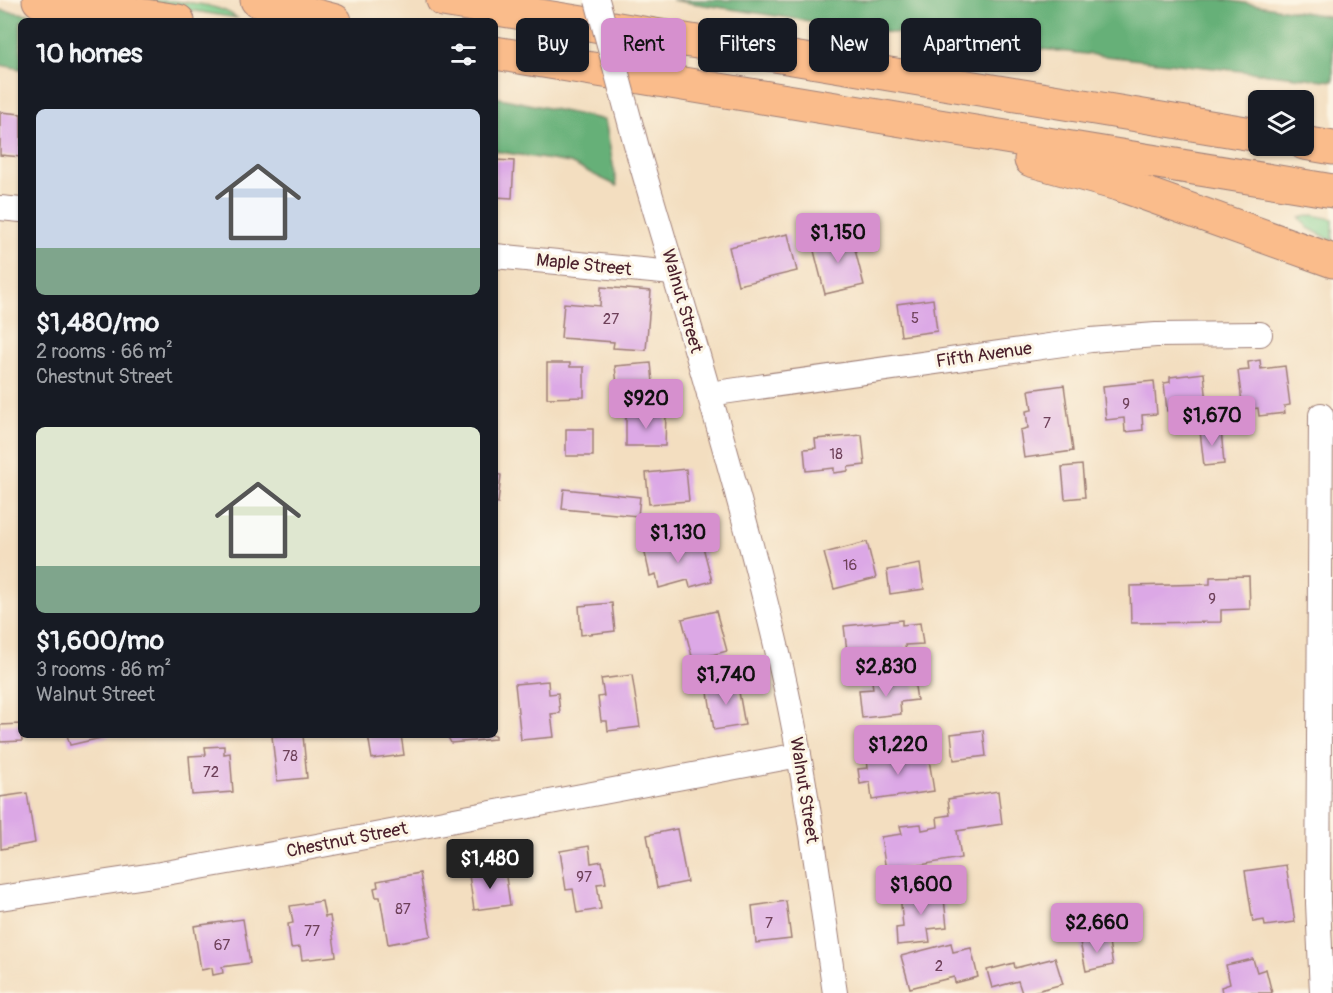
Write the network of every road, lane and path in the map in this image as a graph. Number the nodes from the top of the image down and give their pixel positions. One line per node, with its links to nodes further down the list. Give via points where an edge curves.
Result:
1 (39, 0): 5 (highway)
2 (257, 0): 6 (highway)
3 (442, 0): 10 (highway)
4 (597, 0): 23 (street, Walnut Street, bridge)
5 (158, 18)
6 (324, 18)
7 (498, 53): 9 (highway)
8 (498, 62): 9 (highway)
9 (680, 83): 11 (highway)
10 (1026, 97): 12 (highway); 15 (highway)
11 (865, 114): 18 (highway); 22 (highway, via 1121,185)
12 (1248, 122)
13 (1314, 129): 14 (highway)
14 (1333, 132)
15 (1248, 133)
16 (1314, 145): 17 (highway)
17 (1333, 148)
18 (1333, 191)
19 (0, 208): 20 (street)
20 (18, 210)
21 (498, 256): 23 (street, Maple Street)
22 (1333, 261)
23 (673, 273): 25 (street, Walnut Street)
24 (1260, 334): 25 (street, Fifth Avenue, via 1091,340)
25 (709, 394): 27 (street, Walnut Street, via 773,635)
26 (1320, 415): 30 (street, via 1318,903)
27 (799, 755): 28 (street, Chestnut Street, via 301,849); 29 (street, Walnut Street)
28 (0, 898)
29 (835, 993)
30 (1322, 993)

